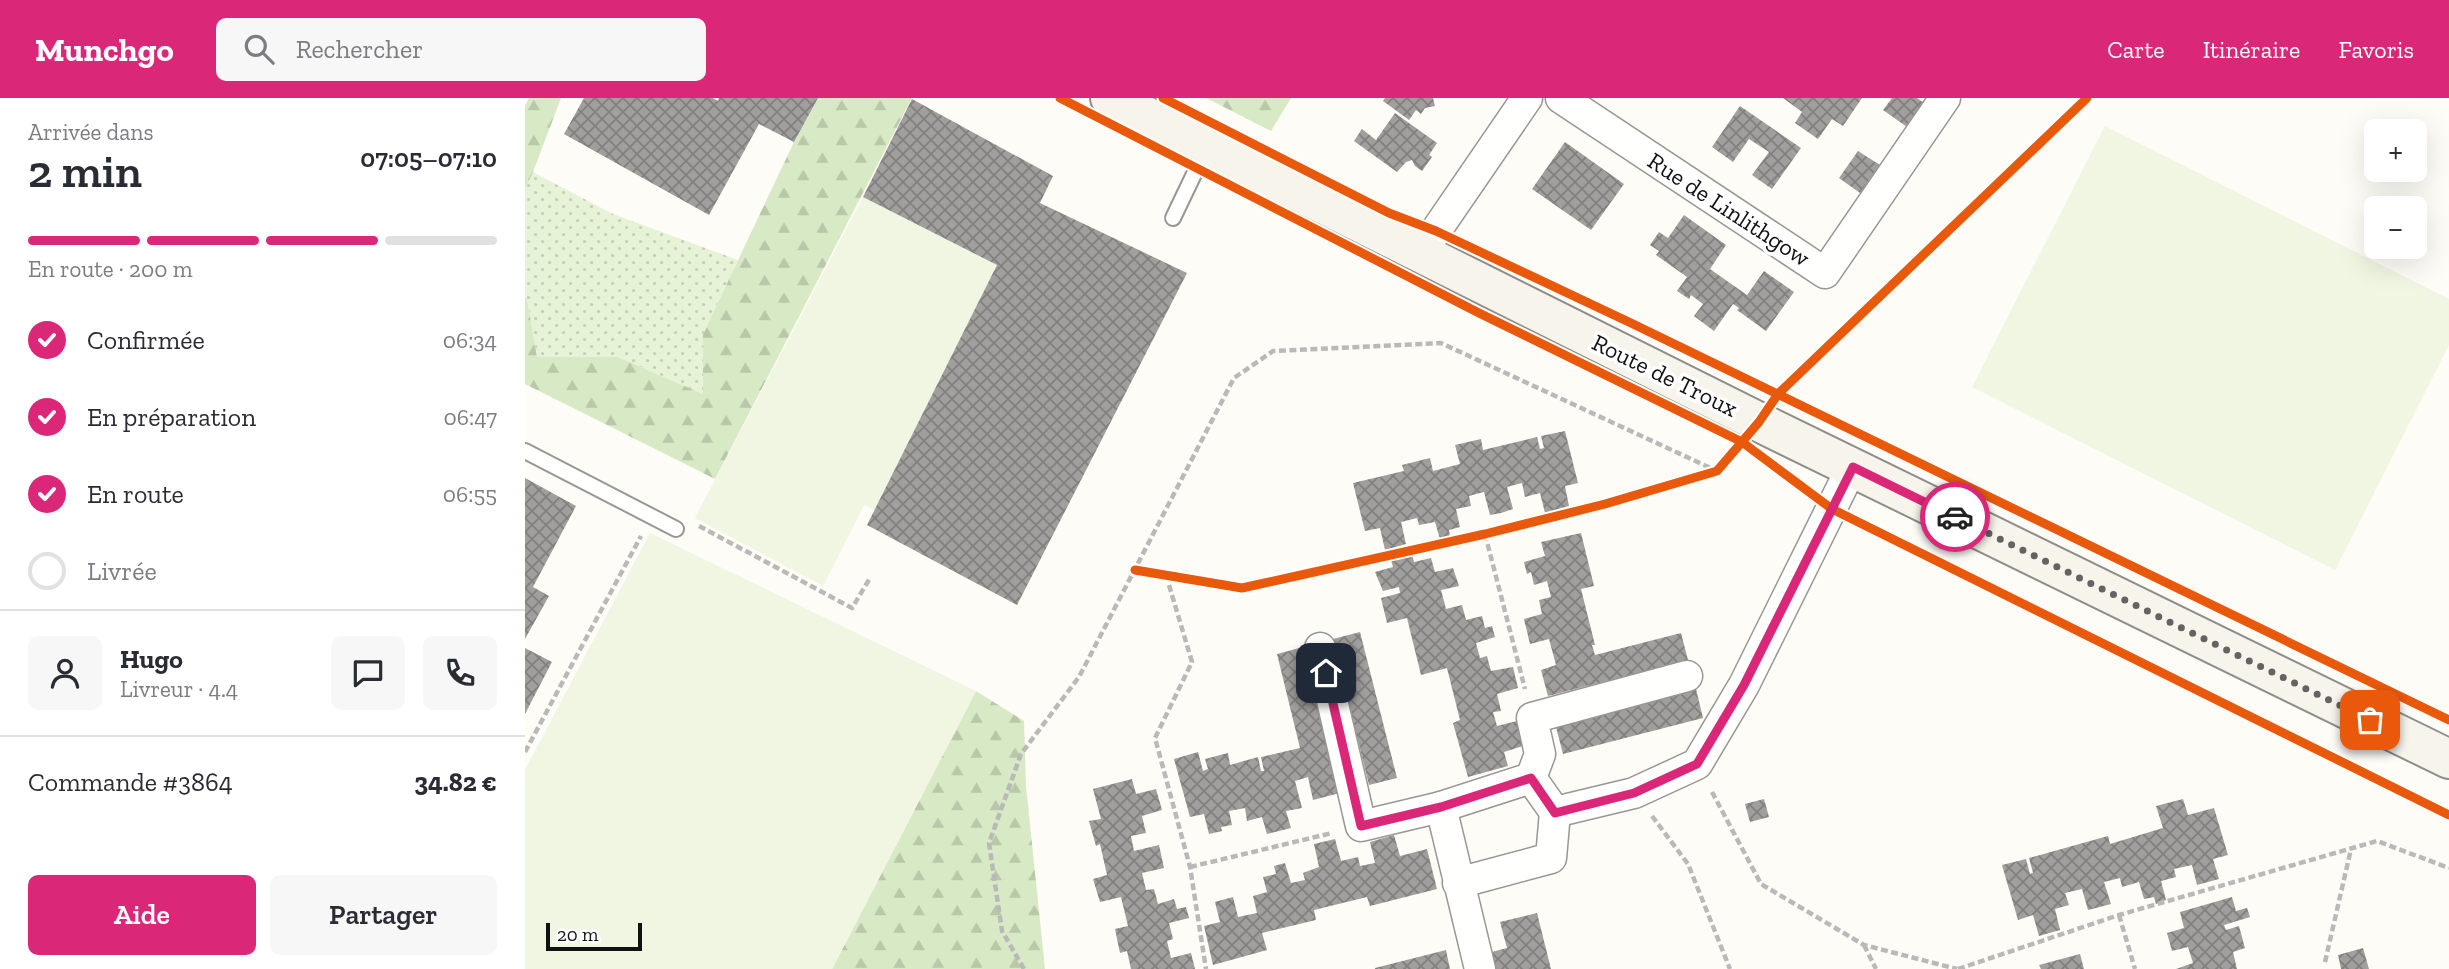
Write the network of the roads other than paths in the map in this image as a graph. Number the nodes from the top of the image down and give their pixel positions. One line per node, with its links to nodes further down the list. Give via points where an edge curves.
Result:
1 (1110, 98): 5 (street, Route de Troux)
2 (1527, 98): 7 (street)
3 (1561, 98): 4 (street, Rue de Linlithgow, via 1825,273)
4 (1945, 98)
5 (1207, 147): 6 (lane); 7 (street, Route de Troux)
6 (1173, 218)
7 (1420, 254): 9 (street, Route de Troux)
8 (525, 451): 10 (lane)
9 (1853, 467): 13 (street, Route de Troux); 16 (street, via 1744,685 1697,764 1634,793)
10 (676, 529)
11 (1320, 648): 15 (street, via 1361,826)
12 (1687, 676): 14 (street, via 1532,718 1539,754)
13 (2449, 759)
14 (1531, 778): 15 (street); 16 (street)
15 (1441, 807): 17 (street)
16 (1555, 813): 17 (street, via 1552,858)
17 (1458, 883): 18 (street)
18 (1480, 969)

